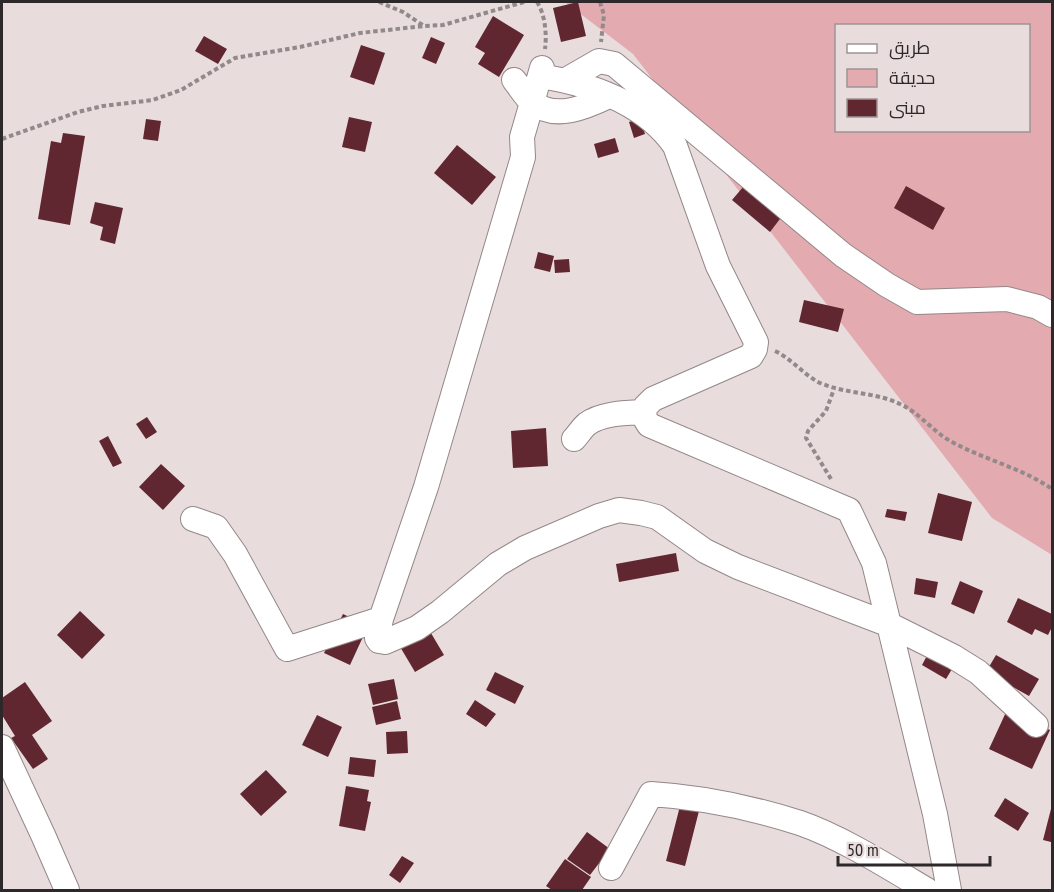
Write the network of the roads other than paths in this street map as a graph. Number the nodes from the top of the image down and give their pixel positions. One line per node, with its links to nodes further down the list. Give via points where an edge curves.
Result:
1 (514, 80): 4 (lane)
2 (566, 80): 3 (lane); 4 (lane, via 541,72); 5 (lane, via 599,61 618,66 843,255 917,302 1007,299)
3 (609, 96): 4 (lane, via 566,112 552,112); 6 (lane, via 651,118 675,146 718,266 756,342 751,356 653,399)
4 (532, 102): 9 (lane, via 521,139 523,157 426,487)
5 (1053, 315)
6 (644, 412): 7 (lane, via 597,419 586,424); 10 (lane, via 649,425 849,510 874,563)
7 (574, 439)
8 (194, 519): 9 (lane, via 216,527 288,649)
9 (381, 619): 10 (lane, via 376,635 385,642 417,628 498,564 525,548 619,510 657,517 705,551 738,567)
10 (890, 625): 11 (lane, via 967,664); 16 (lane, via 935,814)
11 (1036, 725)
12 (2, 747): 14 (lane)
13 (611, 868): 15 (lane, via 651,794 680,795 801,824)
14 (67, 891)
15 (927, 891)
16 (949, 891)

